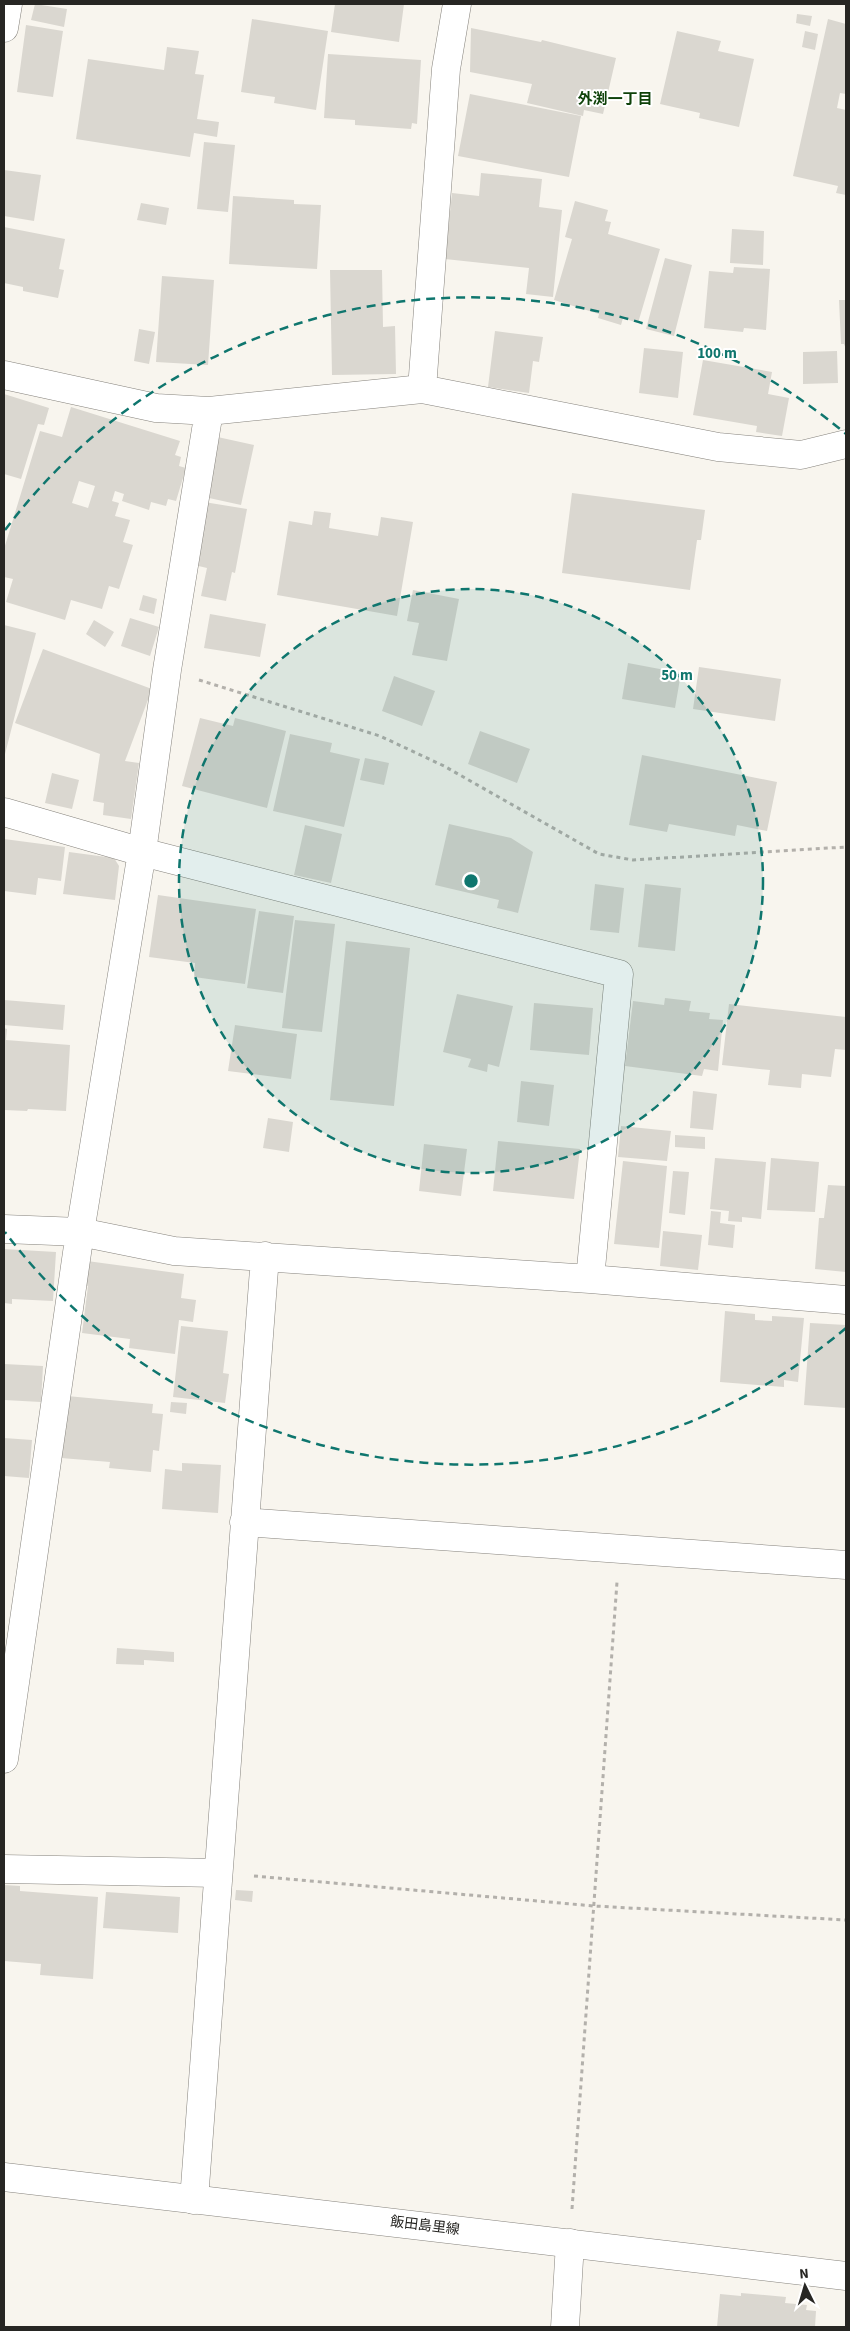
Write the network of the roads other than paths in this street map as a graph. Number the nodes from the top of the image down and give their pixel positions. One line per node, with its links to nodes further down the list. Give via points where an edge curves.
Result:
1 (8, 4): 3 (street)
2 (458, 4): 5 (street, via 446,68)
3 (4, 28)
4 (4, 375): 6 (street, via 156,408)
5 (422, 389): 6 (street); 7 (street, via 718,447 801,455)
6 (210, 411): 9 (street, via 167,670)
7 (846, 444)
8 (4, 812): 9 (street)
9 (142, 852): 11 (street); 13 (street, via 618,974)
10 (4, 1229): 11 (street)
11 (80, 1232): 12 (street, via 174,1251); 17 (street)
12 (265, 1256): 13 (street); 15 (street)
13 (590, 1279): 14 (street)
14 (846, 1300)
15 (244, 1522): 16 (street); 20 (street)
16 (846, 1565)
17 (7, 1719): 18 (street)
18 (4, 1759)
19 (4, 1869): 20 (street)
20 (218, 1873): 22 (street)
21 (4, 2177): 22 (street, 飯田島里線)
22 (194, 2200): 23 (street, 飯田島里線)
23 (570, 2243): 24 (street, 飯田島里線); 25 (street)
24 (846, 2276)
25 (565, 2327)

